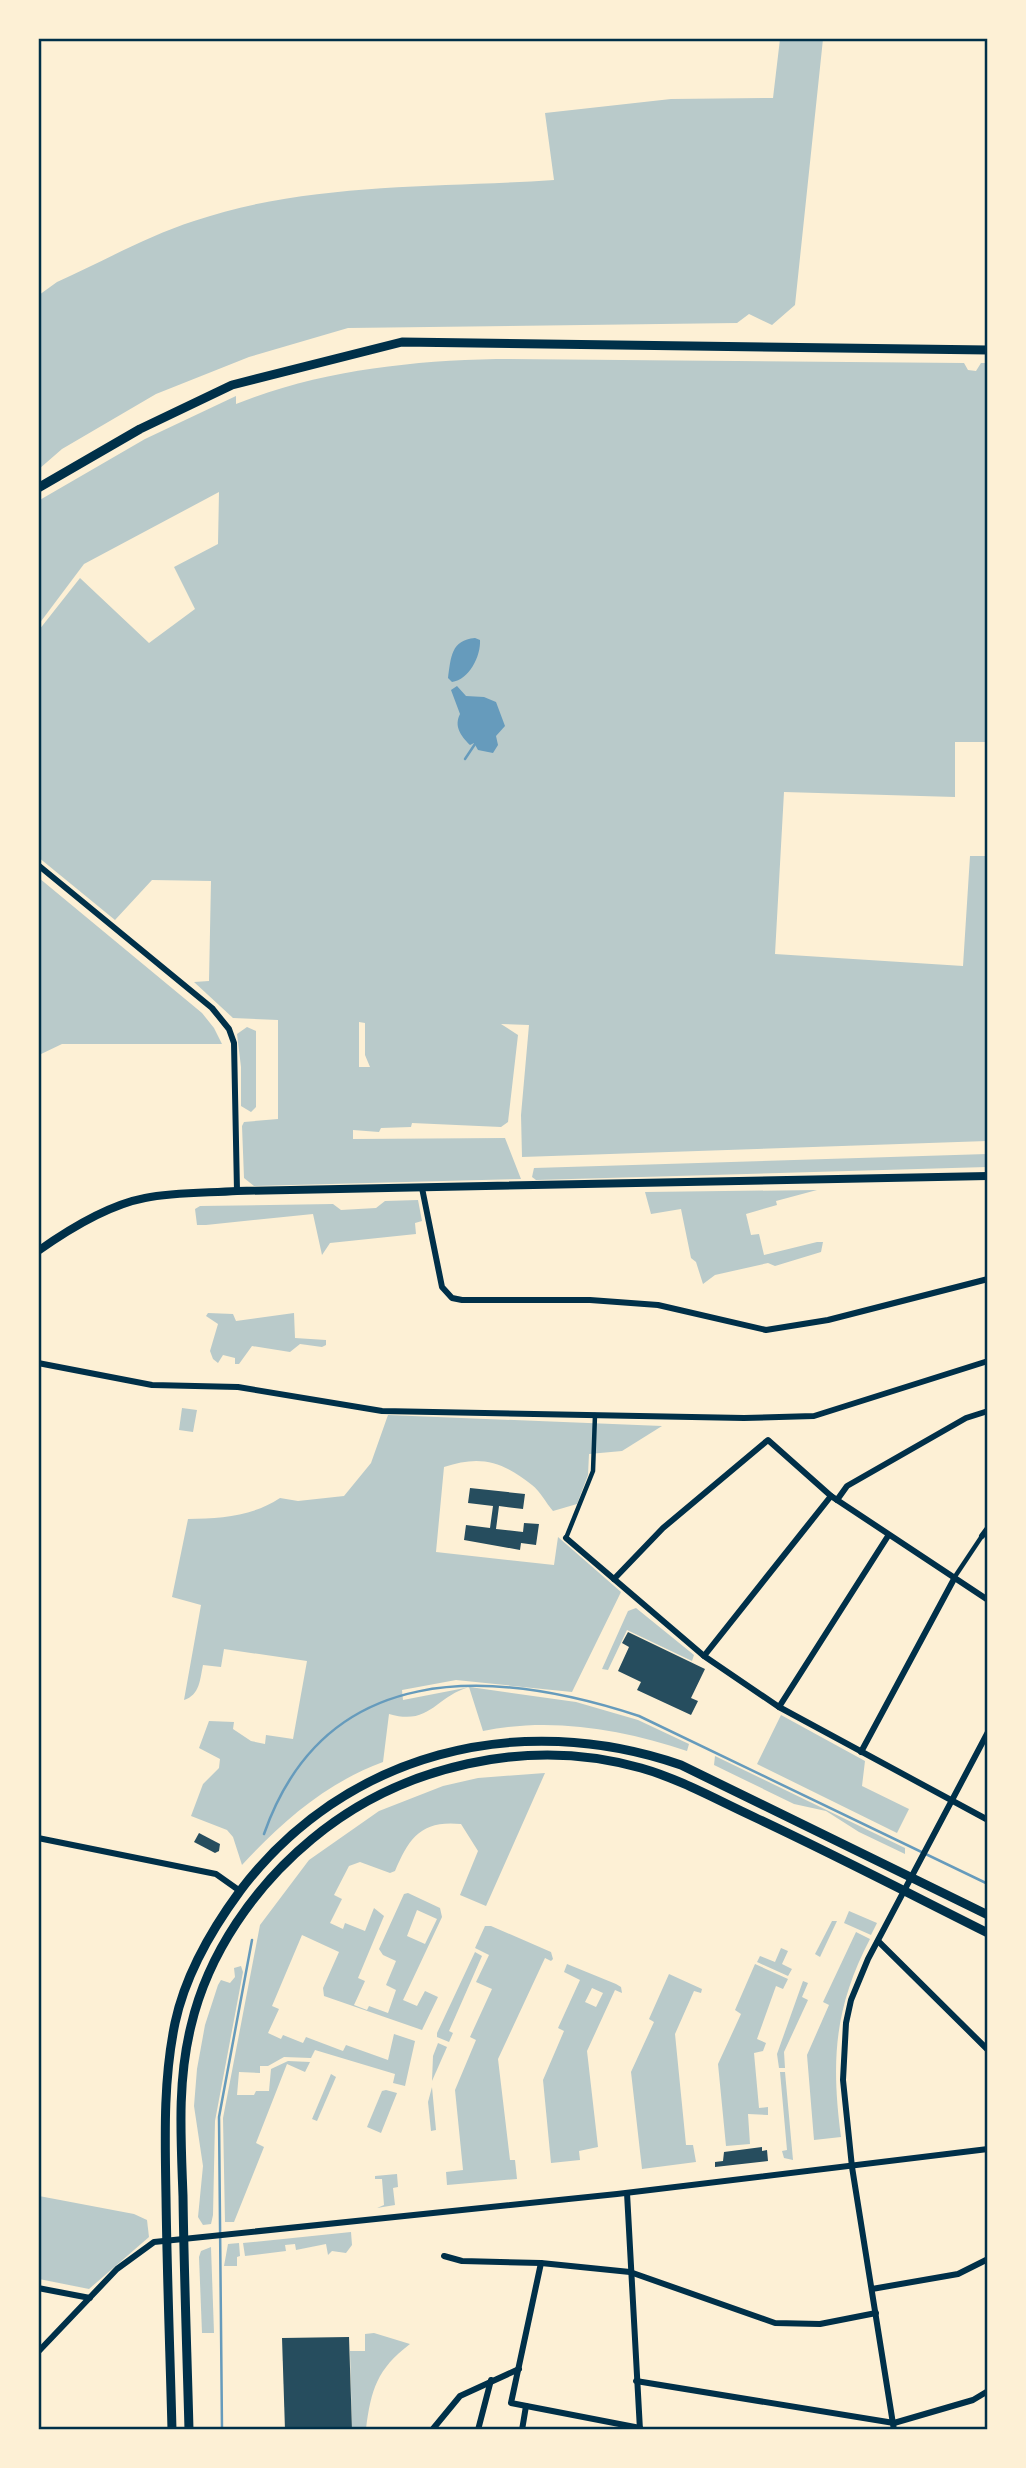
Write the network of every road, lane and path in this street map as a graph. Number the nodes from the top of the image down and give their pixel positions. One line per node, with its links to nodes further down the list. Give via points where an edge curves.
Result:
1 (988, 350): 2 (main road, via 402,342 232,385 140,429)
2 (38, 488)
3 (38, 865): 6 (street, via 212,1008 229,1029 236,1056)
4 (988, 1176): 5 (street)
5 (422, 1188): 6 (street); 8 (street, via 442,1287 452,1298 462,1300 658,1305 766,1329 829,1320)
6 (237, 1191): 7 (street, via 144,1198 113,1209)
7 (38, 1251)
8 (988, 1279)
9 (988, 1362): 12 (street, via 814,1416)
10 (38, 1363): 12 (street, via 152,1385 238,1387 382,1411)
11 (988, 1411): 13 (street, via 966,1418 847,1486)
12 (595, 1415): 17 (street, via 593,1471)
13 (834, 1498): 16 (street); 18 (street, via 768,1440 663,1528); 21 (street)
14 (988, 1528): 15 (street)
15 (982, 1535): 19 (street)
16 (888, 1536): 19 (street); 22 (street)
17 (566, 1538): 18 (street)
18 (614, 1579): 21 (street)
19 (954, 1579): 20 (street); 24 (street)
20 (988, 1600)
21 (704, 1656): 22 (street)
22 (779, 1707): 24 (street)
23 (988, 1732): 25 (street)
24 (861, 1752): 25 (street)
25 (952, 1801): 26 (street); 28 (street)
26 (988, 1819)
27 (38, 1838): 29 (street, via 216,1874)
28 (912, 1877): 29 (main road, via 681,1765 599,1743 551,1740 447,1752 385,1773 321,1810 281,1844); 30 (street); 31 (main road)
29 (240, 1891): 41 (main road, via 210,1937 176,2019 164,2104)
30 (904, 1891): 32 (main road); 33 (street); 40 (main road, via 675,1780 632,1766 551,1756 499,1759 403,1783 331,1823 292,1856 258,1894 224,1945 191,2023 184,2063)
31 (988, 1915)
32 (988, 1933)
33 (878, 1941): 35 (street); 38 (street, via 859,1980 846,2023 843,2080)
34 (988, 2037): 35 (street)
35 (982, 2044): 36 (street)
36 (988, 2050)
37 (988, 2149): 38 (street)
38 (852, 2167): 39 (street); 47 (street)
39 (627, 2193): 40 (street); 45 (street)
40 (184, 2239): 41 (street); 59 (main road)
41 (166, 2240): 48 (street, via 154,2242 117,2269); 58 (main road)
42 (444, 2256): 44 (street, via 461,2261)
43 (988, 2259): 47 (street, via 958,2274)
44 (541, 2263): 45 (street); 51 (street)
45 (631, 2272): 49 (street, via 775,2323 820,2325); 53 (street)
46 (38, 2288): 48 (street)
47 (872, 2289): 49 (street)
48 (90, 2298): 50 (street)
49 (876, 2313): 56 (street)
50 (38, 2353)
51 (519, 2369): 52 (street); 55 (street, via 511,2403)
52 (491, 2380): 60 (street, via 460,2396); 61 (street)
53 (636, 2381): 56 (street); 57 (street)
54 (988, 2391): 56 (street)
55 (526, 2406): 57 (street); 62 (street)
56 (894, 2426)
57 (640, 2429)
58 (172, 2430)
59 (189, 2430)
60 (432, 2430)
61 (478, 2430)
62 (522, 2430)

